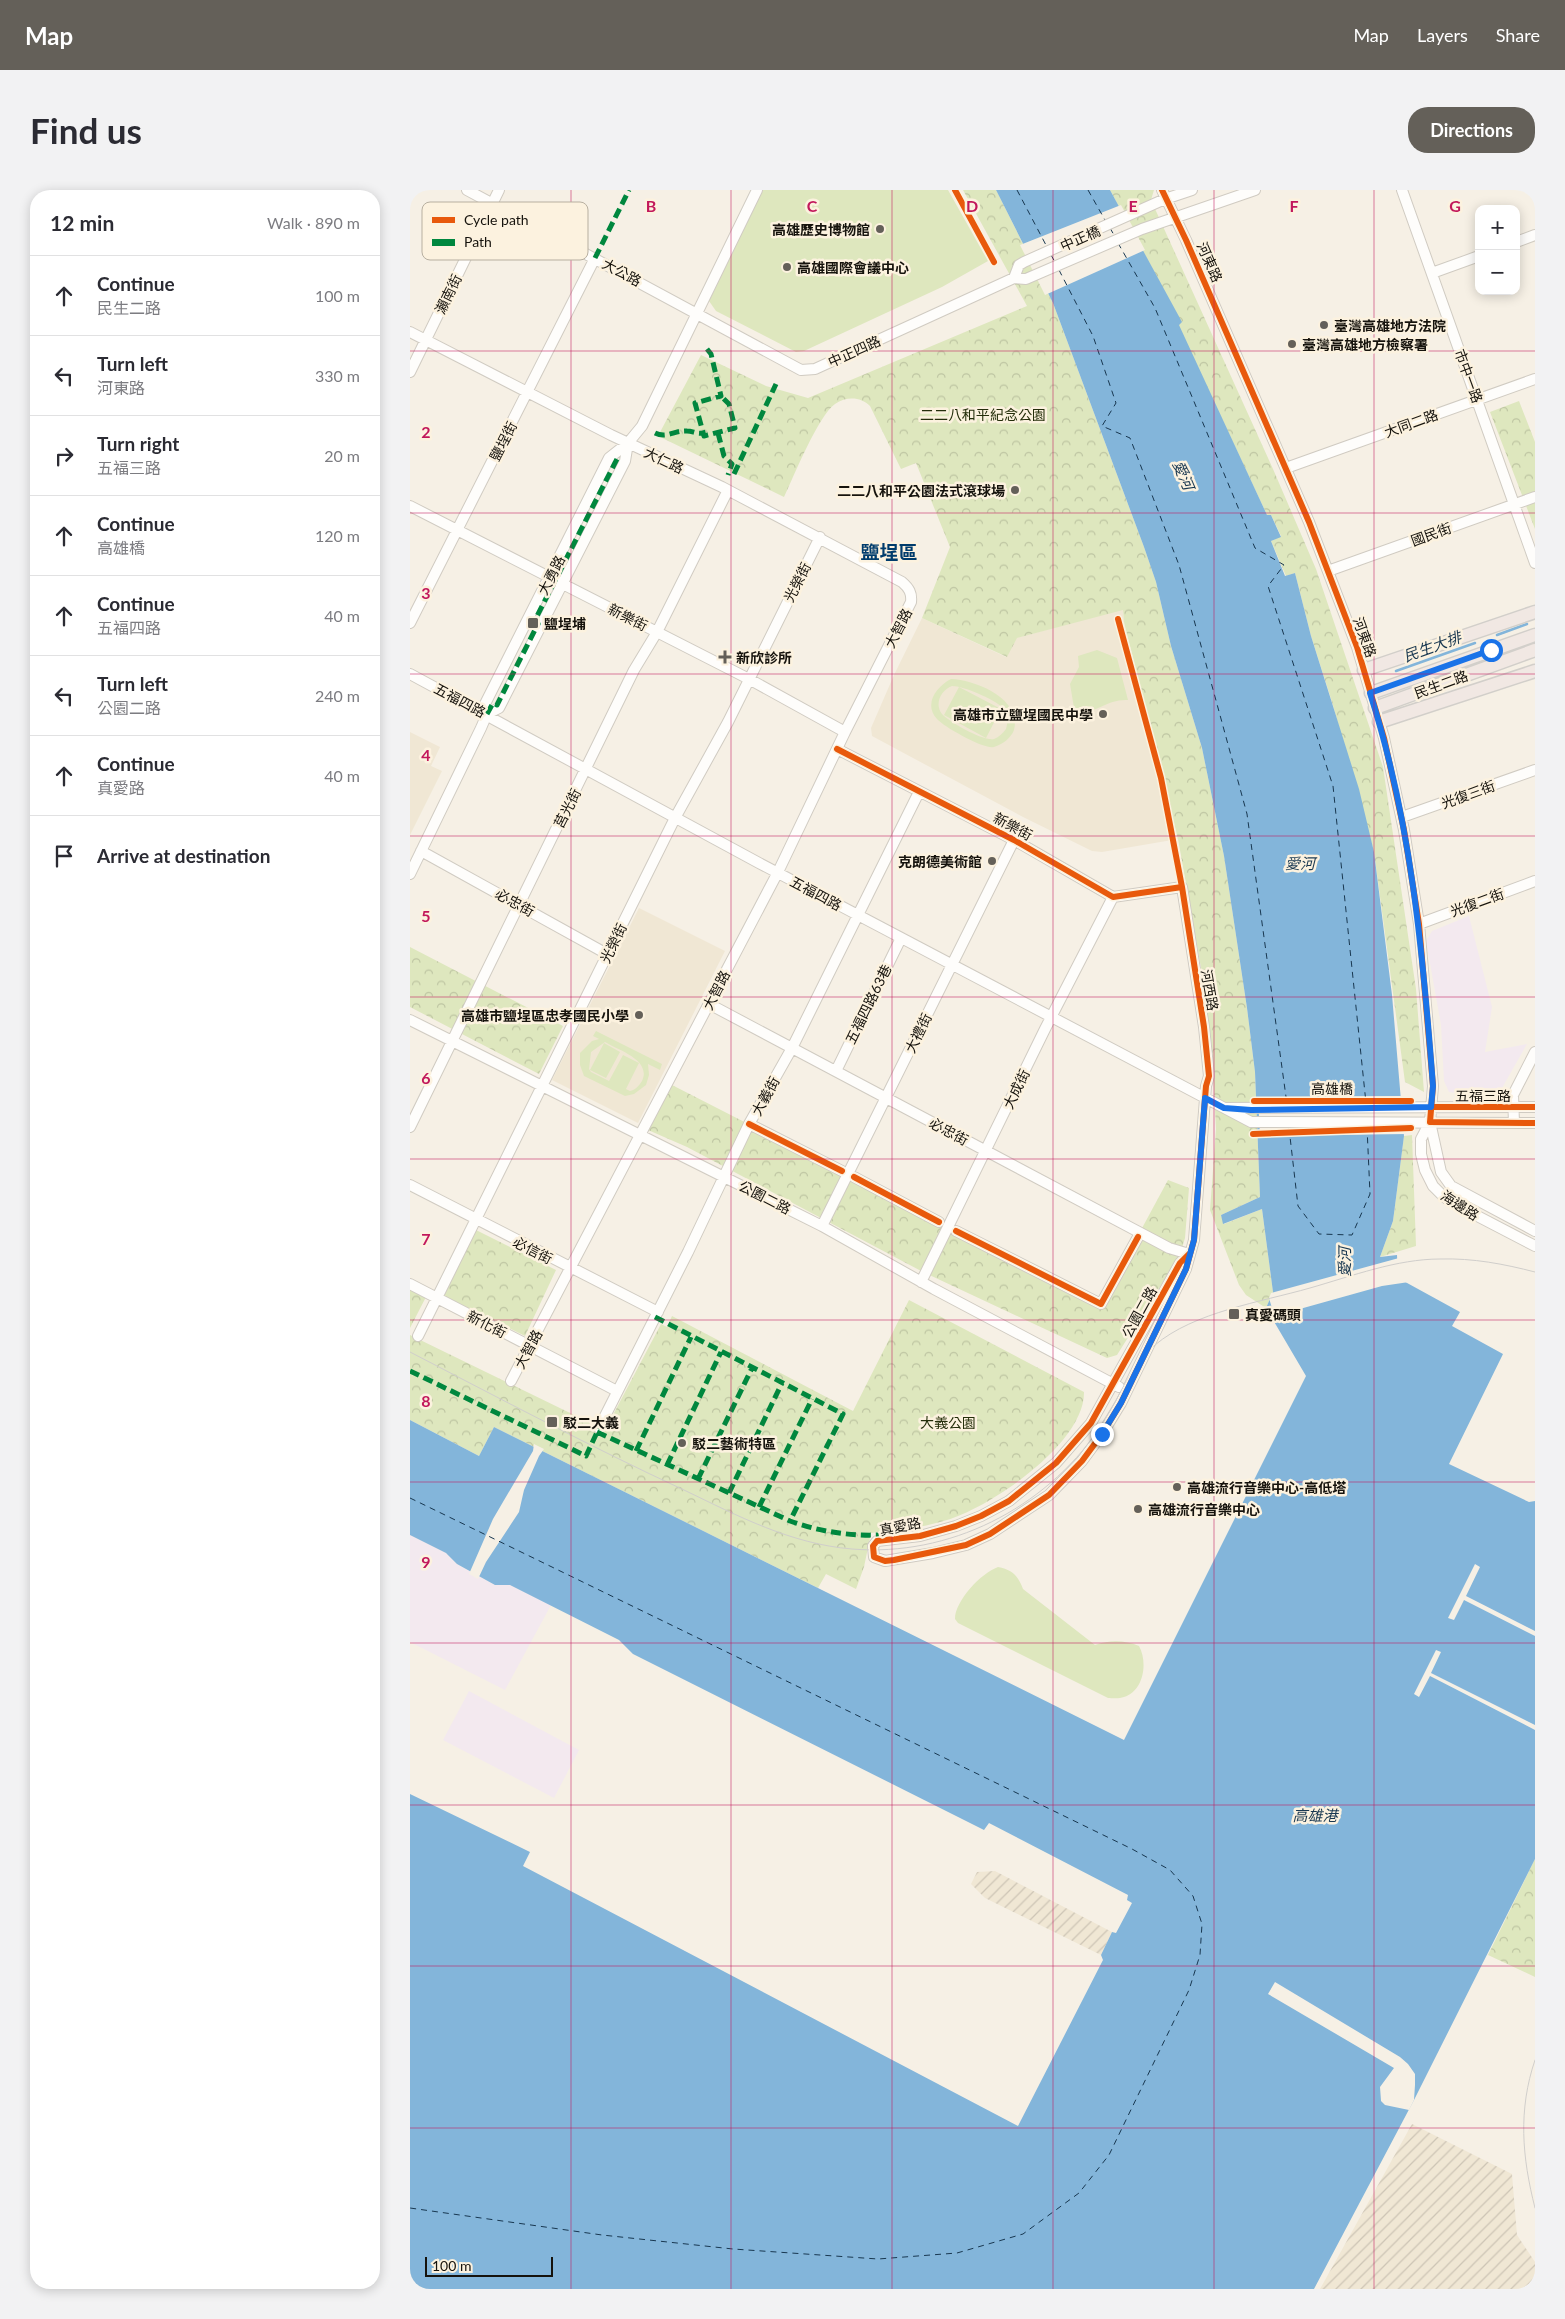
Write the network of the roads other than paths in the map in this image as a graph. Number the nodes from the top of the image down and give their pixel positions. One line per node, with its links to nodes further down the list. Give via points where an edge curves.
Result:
1 (467, 190): 8 (street, 大公路)
2 (499, 190): 8 (street, 瀨南街)
3 (757, 190): 19 (street, 大勇路)
4 (1192, 190): 7 (street)
5 (1255, 190): 9 (street)
6 (1402, 190): 16 (street, 市中一路)
7 (1164, 194): 9 (street, 河東路); 18 (street, 中正橋, via 1135,213 1024,262 1019,265)
8 (493, 202)
9 (1176, 217): 17 (street, 中正橋); 27 (street, 河東路)
10 (1535, 235): 11 (street)
11 (1520, 241)
12 (588, 254): 14 (street, 大公路)
13 (1475, 257): 16 (street)
14 (595, 258): 19 (street, 大公路); 24 (street, 鹽埕街)
15 (465, 260): 21 (street, 瀨南街)
16 (1432, 273): 25 (street, 市中一路)
17 (1033, 276): 18 (street, 中正四路)
18 (1014, 278): 19 (street, 中正四路, via 823,365 801,370)
19 (696, 314): 26 (street, 大勇路, via 642,426)
20 (410, 332): 21 (street, 大仁路)
21 (426, 340): 22 (street, 瀨南街); 24 (street, 大仁路)
22 (410, 372)
23 (1535, 379): 25 (street, 大同二路)
24 (528, 392): 26 (street, 大仁路); 32 (street, 鹽埕街)
25 (1478, 398): 27 (street, 大同二路); 30 (street, 市中一路)
26 (628, 443): 28 (street, 大仁路); 36 (street, 大勇路, via 609,458); 37 (street, 大勇路, via 625,461)
27 (1286, 468): 35 (street, 河東路)
28 (728, 490): 33 (street, 大仁路); 41 (street, 莒光街)
29 (1535, 497): 30 (street, 國民街)
30 (1514, 504): 34 (street, 市中一路); 35 (street, 國民街)
31 (410, 506): 32 (street, 新樂街)
32 (458, 530): 36 (street, 新樂街); 40 (street, 鹽埕街)
33 (820, 537): 38 (street, 大仁路, via 902,582); 47 (street, 光榮街)
34 (1535, 563)
35 (1328, 571): 44 (street, 河東路)
36 (550, 577): 37 (street, 新樂街); 50 (street, 大勇路, via 485,704)
37 (562, 583): 41 (street, 新樂街); 50 (street, 大勇路, via 499,708)
38 (912, 595): 52 (street, 大智路)
39 (1535, 612): 44 (main road)
40 (410, 623)
41 (656, 632): 47 (street, 新樂街); 54 (street, 莒光街)
42 (1535, 635): 48 (main road, 民生二路)
43 (1535, 650): 49 (main road, 民生二路)
44 (1364, 670): 48 (street, 河東路)
45 (1535, 671): 51 (main road)
46 (410, 674): 50 (street, 五福四路)
47 (749, 679): 52 (street, 新樂街); 58 (street, 光榮街)
48 (1370, 693): 49 (street, 河東路)
49 (1375, 708): 51 (street, 河東路)
50 (487, 714): 54 (street, 五福四路); 60 (street, 大勇路)
51 (1379, 722): 57 (street, 河東路)
52 (845, 732): 53 (street, 大智路)
53 (837, 749): 56 (street, 新樂街); 61 (street, 大智路)
54 (586, 770): 58 (street, 五福四路); 65 (street, 莒光街)
55 (1535, 770): 57 (street, 光復三街)
56 (919, 792): 59 (street, 新樂街); 66 (street, 大義街)
57 (1402, 817): 67 (street, 河東路)
58 (675, 818): 61 (street, 五福四路); 69 (street, 光榮街)
59 (1014, 840): 64 (street, 新樂街); 70 (street, 大禮街)
60 (421, 851): 62 (street, 大勇路); 65 (street, 必忠街)
61 (778, 872): 66 (street, 五福四路); 71 (street, 大智路)
62 (410, 874)
63 (1535, 881): 67 (street, 光復二街)
64 (1113, 897): 72 (street, 大成街); 80 (street, 河西路, via 1182,886 1204,1027 1209,1076)
65 (519, 904): 69 (street, 必忠街); 74 (street, 莒光街)
66 (859, 916): 68 (street, 五福四路); 75 (street, 大義街)
67 (1419, 924): 81 (street, 河東路, via 1432,1076)
68 (900, 938): 70 (street, 五福四路); 77 (street, 五福四路63巷)
69 (607, 954): 78 (street, 光榮街)
70 (952, 964): 72 (street, 五福四路); 79 (street, 大禮街)
71 (709, 1004): 75 (street, 必忠街); 93 (street, 大智路)
72 (1051, 1018): 80 (street, 五福四路); 94 (street, 大成街)
73 (410, 1020): 74 (street, 公園二路)
74 (452, 1041): 78 (street, 公園二路); 92 (street, 莒光街)
75 (792, 1048): 77 (street, 必忠街); 91 (street, 大義街)
76 (1535, 1052): 82 (street, via 1514,1095)
77 (836, 1071): 79 (street, 必忠街)
78 (542, 1086): 93 (street, 公園二路); 99 (street, 光榮街)
79 (886, 1098): 94 (street, 必忠街); 101 (street, 大禮街)
80 (1205, 1098): 84 (street, 五福四路); 106 (street, 公園二路, via 1194,1240)
81 (1431, 1107): 82 (street, 五福三路); 85 (street, 五福三路); 88 (street, 河東路)
82 (1514, 1107): 83 (street, 五福三路); 89 (street)
83 (1535, 1107)
84 (1224, 1108): 86 (street, 五福四路); 87 (street, 五福四路, via 1251,1122)
85 (1403, 1108): 86 (street, 高雄橋)
86 (1251, 1110)
87 (1404, 1122): 88 (street, 五福三路)
88 (1430, 1122): 89 (street, 五福三路); 103 (street, 海邊路, via 1440,1172 1451,1186); 105 (street, 海邊路, via 1421,1139 1421,1154 1433,1186 1460,1207)
89 (1514, 1123): 90 (street, 五福三路)
90 (1535, 1123)
91 (749, 1124): 95 (street); 96 (street, 大義街)
92 (410, 1127)
93 (641, 1136): 96 (street, 公園二路); 107 (street, 大智路)
94 (986, 1150): 106 (street, 必忠街, via 1169,1248); 108 (street, 大成街)
95 (842, 1171)
96 (724, 1177): 101 (street, 公園二路); 111 (street, 大義街)
97 (854, 1177): 100 (street)
98 (410, 1185): 99 (street, 必信街)
99 (476, 1221): 107 (street, 必信街); 110 (street, 光榮街)
100 (939, 1222)
101 (822, 1226): 108 (street, 公園二路)
102 (956, 1231): 104 (street, via 1101,1304)
103 (1535, 1231)
104 (1138, 1237)
105 (1535, 1246)
106 (1189, 1254): 115 (street, 公園二路, via 1180,1264); 117 (street, 公園二路, via 1184,1273)
107 (570, 1269): 111 (street, 必信街); 113 (street, 大智路)
108 (921, 1282): 115 (street, 公園二路)
109 (410, 1284): 110 (street, 新化街)
110 (437, 1298): 112 (street, 光榮街); 113 (street, 新化街)
111 (658, 1312): 116 (street, 大義街)
112 (418, 1336)
113 (530, 1345): 114 (street, 大智路); 116 (street, 新化街)
114 (511, 1381)
115 (1115, 1384): 117 (street, 公園二路); 117 (street, 真愛路, via 1091,1423 1056,1463 1009,1501 956,1526 920,1536 877,1541 873,1546 874,1557 894,1560 966,1545 1022,1515 1049,1495 1082,1461 1102,1434)
116 (617, 1391): 118 (street, 大義街)
117 (1126, 1391)
118 (600, 1428)

